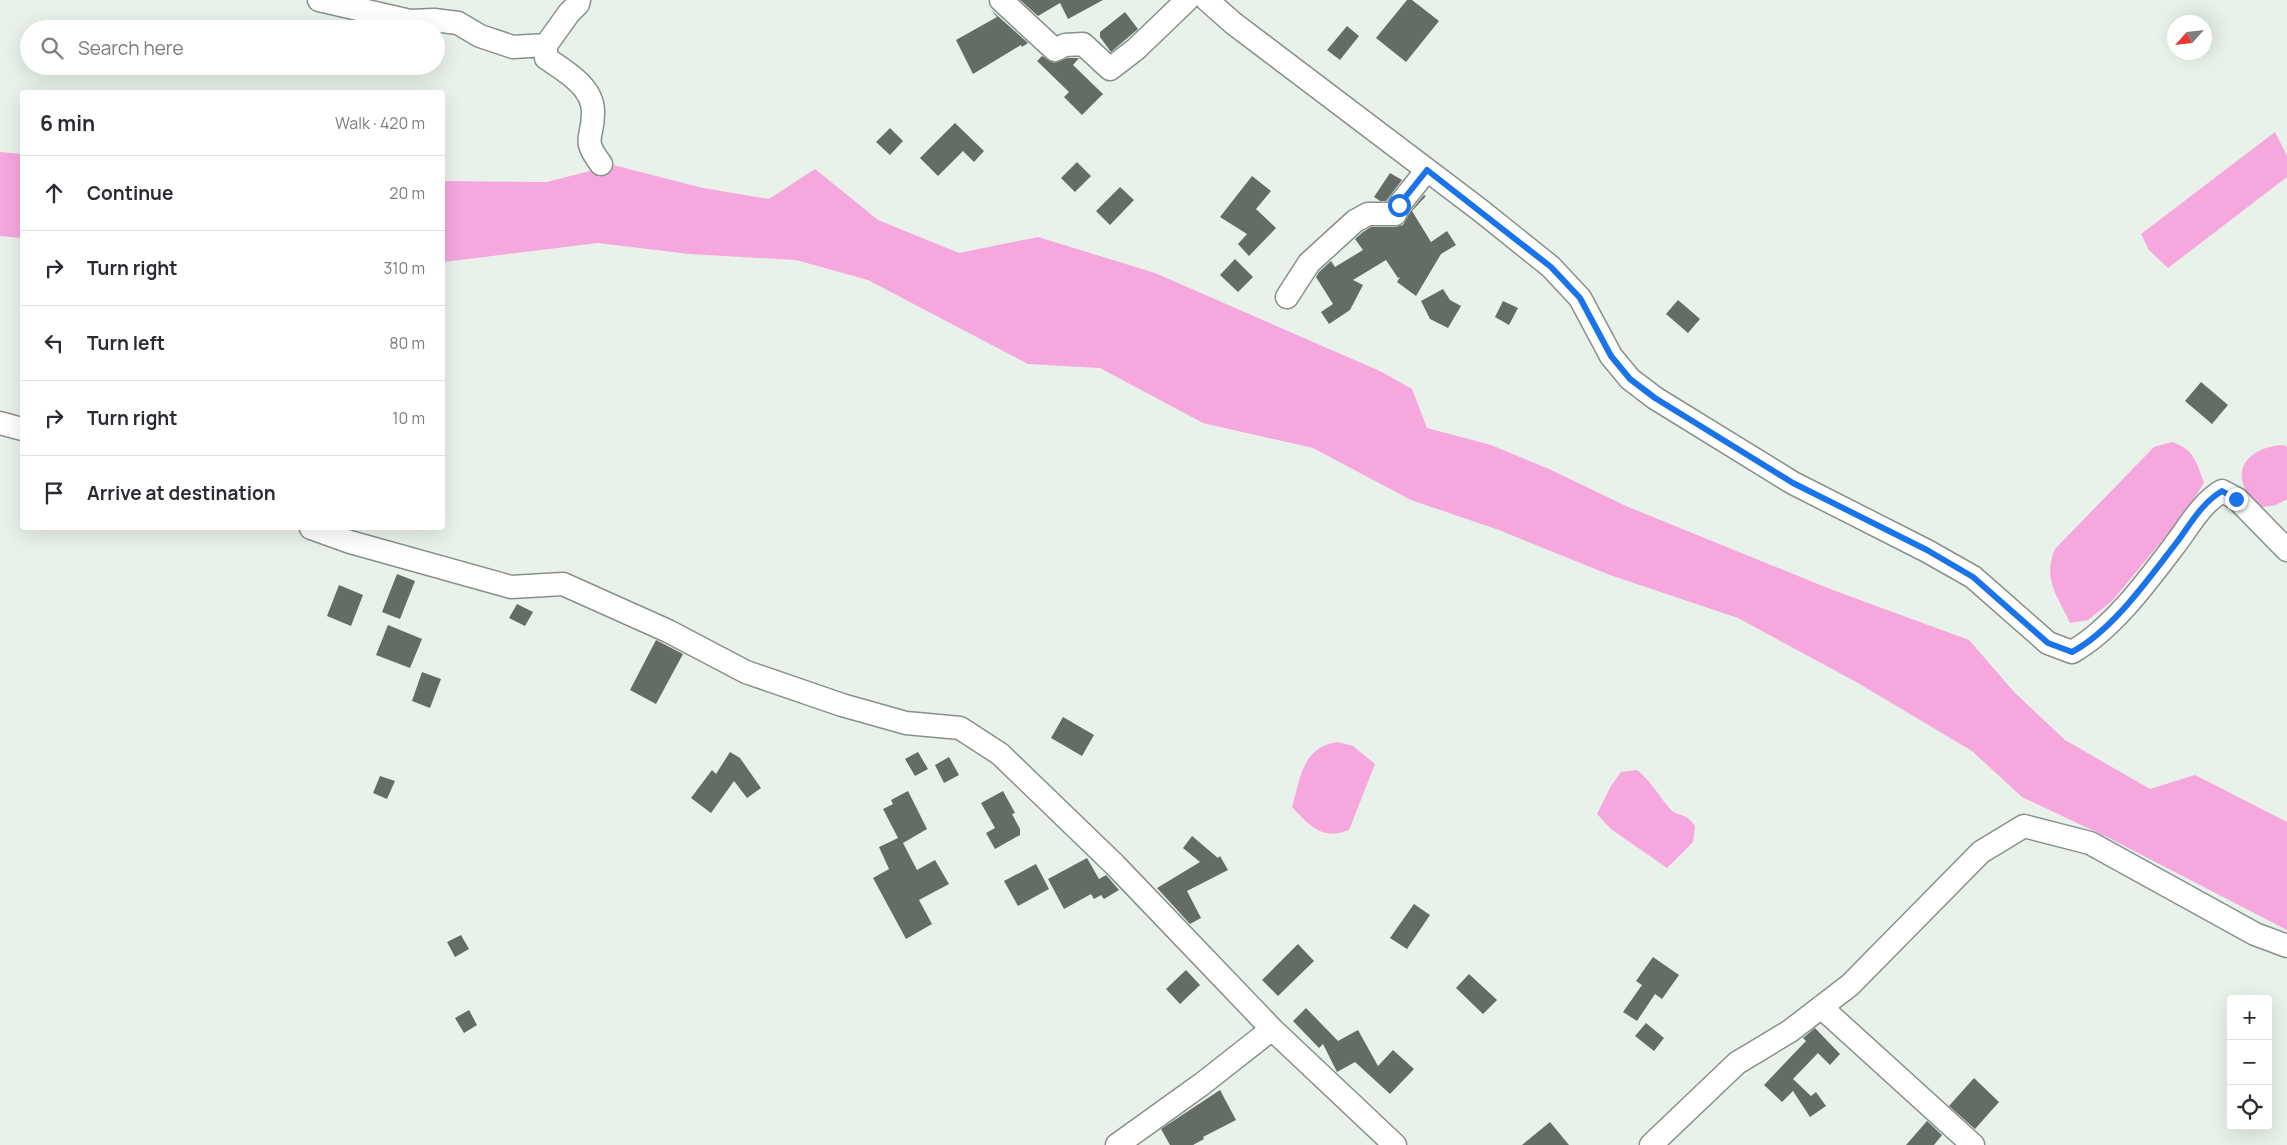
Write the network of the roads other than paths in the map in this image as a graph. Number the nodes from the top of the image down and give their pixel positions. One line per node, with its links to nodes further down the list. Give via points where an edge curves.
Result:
1 (319, 0): 6 (street)
2 (579, 0): 8 (street)
3 (1001, 0): 4 (street, via 1055,50 1065,44 1083,44 1110,69)
4 (1187, 0)
5 (1207, 0): 10 (street)
6 (406, 20)
7 (445, 21): 8 (street, via 458,23 480,36 512,47)
8 (546, 45): 9 (street, via 546,58 573,77 588,94 594,111 590,148)
9 (601, 164)
10 (1427, 170): 11 (street, via 1395,214 1368,214 1355,220 1309,263); 15 (street, via 1551,267 1580,298 1611,356 1630,379 1655,398 1793,483 1927,550 1973,577 2048,643 2072,652 2089,643 2167,554 2209,499 2222,491 2236,499)
11 (1287, 297)
12 (0, 423): 13 (street)
13 (20, 428)
14 (317, 530): 18 (street, via 511,587 563,584 668,631 746,672 906,723 960,728 1000,754 1108,858)
15 (2287, 550)
16 (2287, 946): 17 (street, via 2256,934 2090,843 2024,826 1982,852 1850,985)
17 (1821, 1007): 21 (street, via 1790,1031 1737,1063); 22 (street)
18 (1272, 1029): 19 (street); 20 (street)
19 (1117, 1145)
20 (1395, 1145)
21 (1651, 1145)
22 (1974, 1145)

